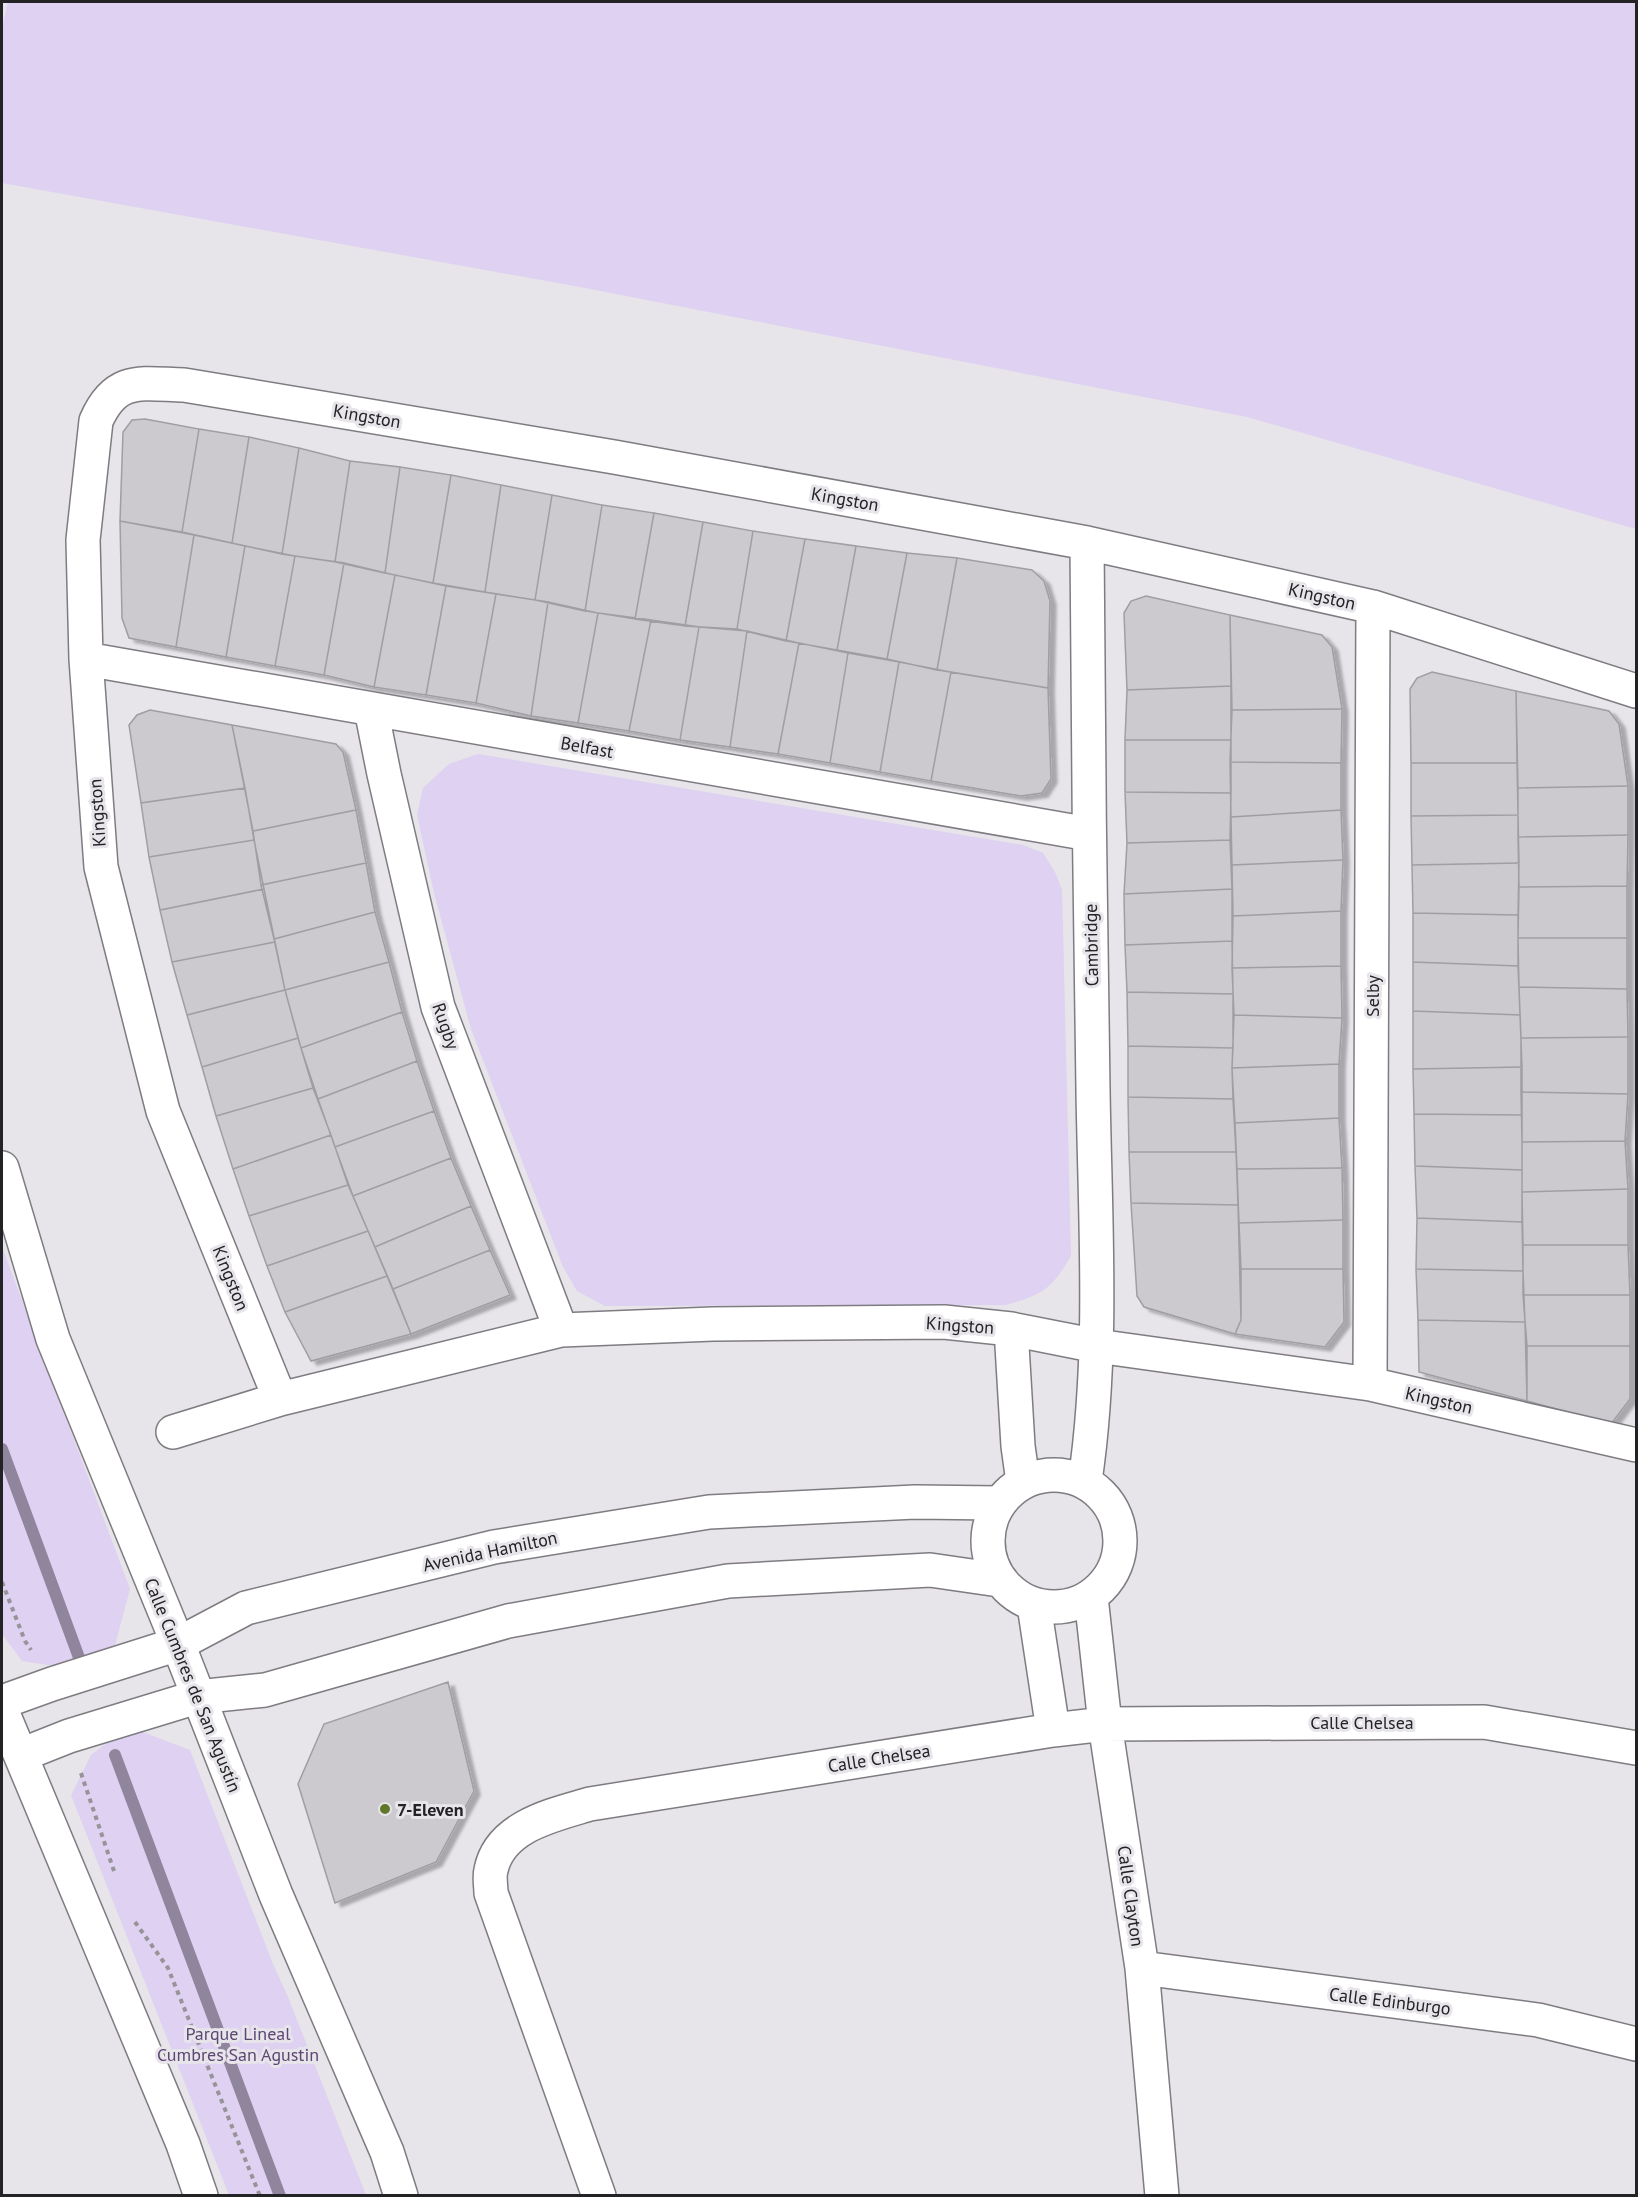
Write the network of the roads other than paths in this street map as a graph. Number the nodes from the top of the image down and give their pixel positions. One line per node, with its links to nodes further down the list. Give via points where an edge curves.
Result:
1 (1088, 543): 2 (street, Kingston); 3 (street, Kingston, via 579,451 184,385 135,383 118,390 96,420 83,540); 6 (street, Cambridge)
2 (1373, 608): 4 (street, Kingston); 11 (street, Selby)
3 (86, 659): 5 (street, Belfast); 12 (street, Kingston, via 101,867 163,1111)
4 (1636, 690)
5 (371, 709): 6 (street, Belfast); 9 (street, Rugby, via 438,1007)
6 (1089, 834): 10 (street, Cambridge)
7 (2, 1168): 21 (street, Calle Cumbres de San Agustín, via 53,1339)
8 (1011, 1329): 9 (street, Kingston, via 944,1322); 10 (street, Kingston); 16 (street)
9 (561, 1330): 12 (street, Kingston)
10 (1097, 1346): 11 (street, Kingston); 15 (street, Cambridge)
11 (1370, 1384): 14 (street, Kingston)
12 (280, 1399): 13 (street, Kingston)
13 (173, 1432)
14 (1636, 1444)
15 (1085, 1481): 16 (street, via 1054,1474); 19 (street, via 1111,1505 1122,1537 1114,1572)
16 (1023, 1482): 17 (street)
17 (999, 1503): 18 (street, via 989,1528 989,1555); 21 (street, Avenida Hamilton, via 915,1502 709,1512 494,1547 246,1608)
18 (999, 1580): 20 (street); 22 (street, via 930,1570 728,1581 508,1621 265,1690)
19 (1091, 1598): 20 (street, via 1064,1607); 25 (street, Calle Clayton)
20 (1034, 1605): 26 (street)
21 (178, 1644): 22 (street, Calle Cumbres de San Agustín); 23 (street, Avenida Hamilton)
22 (197, 1697): 28 (street, via 69,1736); 32 (street, Calle Cumbres de San Agustín, via 276,1895 387,2152)
23 (2, 1702)
24 (2, 1711): 28 (street)
25 (1106, 1724): 26 (street, Calle Chelsea); 27 (street, Calle Chelsea, via 1484,1722); 29 (street, Calle Clayton)
26 (1053, 1730): 33 (street, Calle Chelsea, via 590,1804 543,1818 517,1832 501,1847 490,1870 491,1893)
27 (1636, 1748)
28 (21, 1755): 31 (street)
29 (1142, 1968): 30 (street, Calle Edinburgo, via 1538,2020); 34 (street, Calle Clayton)
30 (1636, 2044)
31 (201, 2196)
32 (401, 2196)
33 (598, 2196)
34 (1162, 2196)

